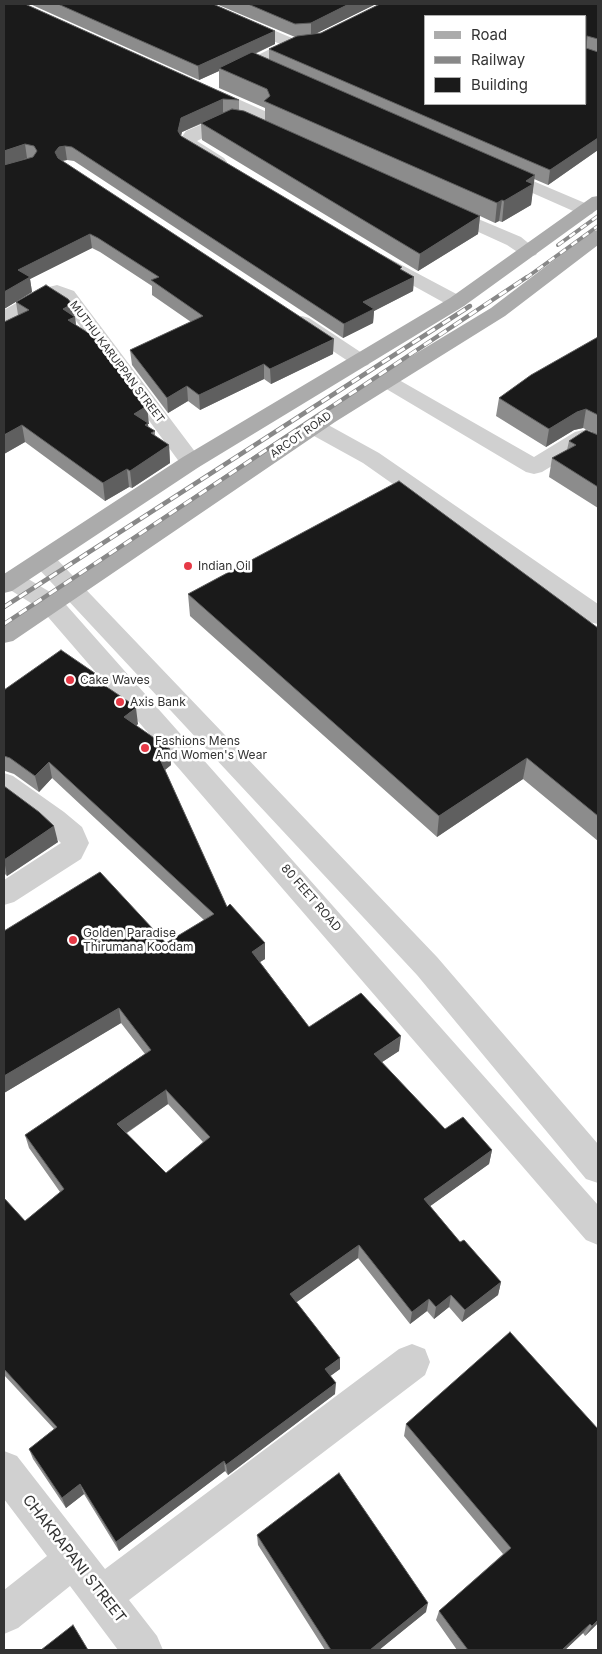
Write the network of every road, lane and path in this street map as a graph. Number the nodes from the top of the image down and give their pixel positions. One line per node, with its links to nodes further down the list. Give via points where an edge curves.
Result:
1 (200, 4): 2 (street, via 301,44)
2 (253, 64): 3 (street); 5 (street, via 208,90 314,145 237,119 225,121 189,138 189,144)
3 (271, 72)
4 (487, 166): 7 (street)
5 (231, 170)
6 (429, 198): 9 (street, via 514,241)
7 (592, 205): 9 (main road)
8 (598, 236): 15 (main road, ARCOT ROAD, via 498,312)
9 (535, 248): 11 (main road)
10 (364, 250): 11 (street)
11 (457, 302): 14 (main road)
12 (290, 314): 14 (street)
13 (4, 318): 18 (street, MUTHU KARUPPAN STREET, via 48,293 56,291 66,295)
14 (361, 361): 18 (main road)
15 (385, 380): 16 (main road, ARCOT ROAD); 17 (street, via 534,467)
16 (313, 426): 21 (main road, ARCOT ROAD); 22 (street, via 371,458)
17 (593, 437)
18 (191, 462): 19 (main road)
19 (44, 560): 20 (main road); 21 (street, 80 FEET ROAD)
20 (8, 582): 21 (street, 80 FEET ROAD)
21 (61, 597): 23 (main road, ARCOT ROAD); 26 (street, 80 FEET ROAD, via 428,966); 27 (street, 80 FEET ROAD, via 334,925)
22 (598, 616)
23 (4, 635)
24 (4, 783): 25 (street, via 54,819 72,835 75,843 71,851)
25 (4, 894)
26 (598, 1168)
27 (598, 1230)
28 (412, 1362): 31 (street)
29 (4, 1469): 30 (street, CHAKRAPANI STREET)
30 (74, 1559): 31 (street, CHAKRAPANI STREET); 32 (street)
31 (102, 1596): 33 (street, CHAKRAPANI STREET)
32 (4, 1614)
33 (143, 1650)

